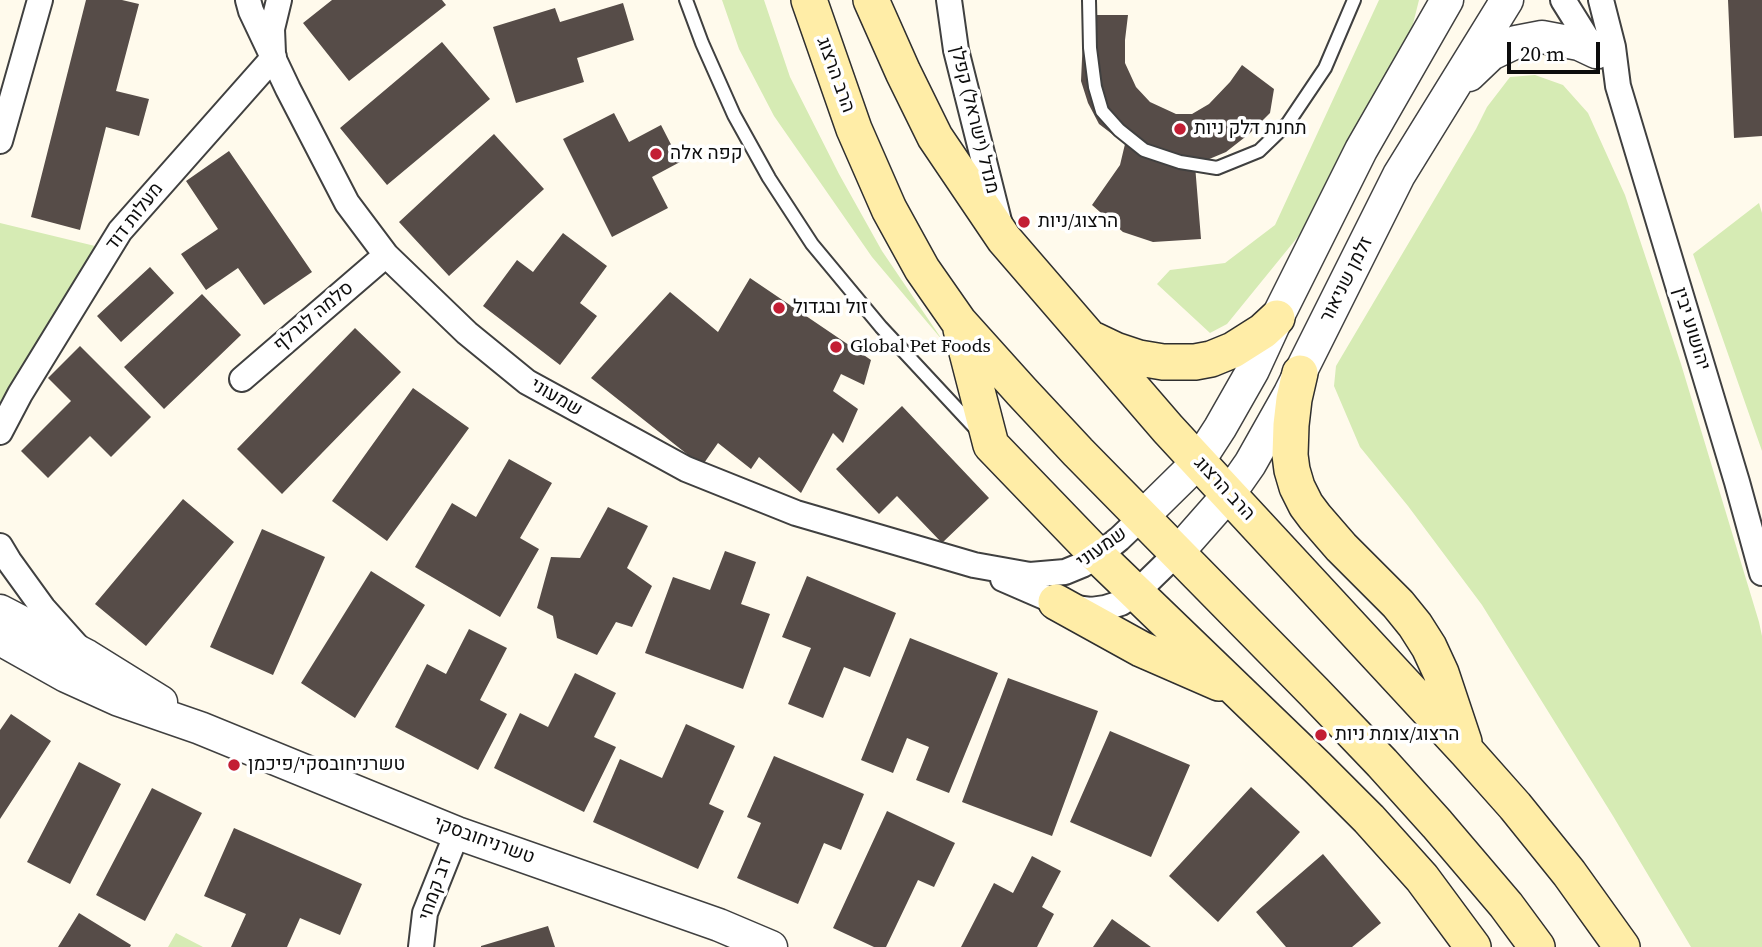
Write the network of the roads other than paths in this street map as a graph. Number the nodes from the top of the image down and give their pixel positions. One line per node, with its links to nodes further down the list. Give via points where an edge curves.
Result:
1 (40, 0): 18 (street)
2 (248, 0): 15 (street, שמעוני)
3 (279, 0): 15 (street, שמעוני, via 272,29)
4 (686, 0): 27 (lane, via 734,115 812,244 881,327)
5 (809, 0): 22 (main road, הרב הרצוג, via 854,129 889,209 922,269)
6 (871, 0): 19 (main road, הרב הרצוג, via 935,137)
7 (949, 0): 19 (street, מנדל (ישראל) קפלן, via 956,50)
8 (1088, 0): 9 (lane, via 1094,86 1102,111 1144,150 1217,168 1259,151 1288,123 1325,68)
9 (1354, 0)
10 (1447, 0): 21 (street, via 1361,150)
11 (1507, 0): 17 (street, זלמן שניאור)
12 (1563, 0): 14 (street, יהושוע יבין)
13 (1601, 0): 16 (street, יהושוע יבין)
14 (1596, 52): 16 (street, יהושוע יבין); 17 (street, via 1542,37 1516,42 1491,54)
15 (274, 57): 20 (street, שמעוני, via 347,203); 26 (street, מעלות דוד, via 120,231)
16 (1618, 86): 35 (street, יהושוע יבין)
17 (1450, 93): 24 (street, זלמן שניאור, via 1399,175)
18 (0, 141)
19 (1004, 239): 23 (main road, הרב הרצוג)
20 (386, 255): 25 (street, סלמה לגרלף); 34 (street, שמעוני, via 467,333 527,382 686,469 796,513)
21 (1277, 318): 23 (main road, via 1233,350 1195,362 1139,358); 28 (street, via 1253,370)
22 (959, 322): 27 (main road); 30 (main road, הרב הרצוג)
23 (1087, 337): 28 (main road, הרב הרצוג)
24 (1300, 373): 29 (street, זלמן שניאור, via 1250,464); 43 (main road, via 1290,435 1297,488 1315,517 1415,625 1441,673)
25 (242, 379)
26 (0, 432)
27 (991, 445): 33 (main road)
28 (1198, 462): 29 (main road, הרב הרצוג); 30 (street)
29 (1228, 494): 32 (street, זלמן שניאור); 43 (main road, הרב הרצוג)
30 (1142, 517): 32 (main road, הרב הרצוג); 33 (street, שמעוני)
31 (0, 547): 40 (street, טשרניחובסקי, via 61,630)
32 (1177, 553): 36 (street, שמעוני); 48 (main road, הרב הרצוג, via 1437,824)
33 (1098, 556): 34 (street, שמעוני, via 1049,575); 36 (main road)
34 (974, 565): 37 (street, שמעוני)
35 (1762, 573)
36 (1136, 593): 37 (street, שמעוני, via 1121,603 1091,610); 41 (main road)
37 (1056, 602): 41 (main road, via 1141,649)
38 (0, 611): 40 (street, טשרניחובסקי)
39 (0, 639): 42 (street, טשרניחובסקי, via 119,700)
40 (87, 656): 42 (street, טשרניחובסקי)
41 (1236, 690): 47 (main road, via 1369,819 1422,878)
42 (200, 728): 44 (street, טשרניחובסקי)
43 (1467, 752): 49 (main road, הרב הרצוג, via 1569,873)
44 (457, 832): 45 (street, דב קמחי, via 425,913); 46 (street, טשרניחובסקי)
45 (421, 947)
46 (772, 947)
47 (1473, 947)
48 (1537, 947)
49 (1622, 947)

